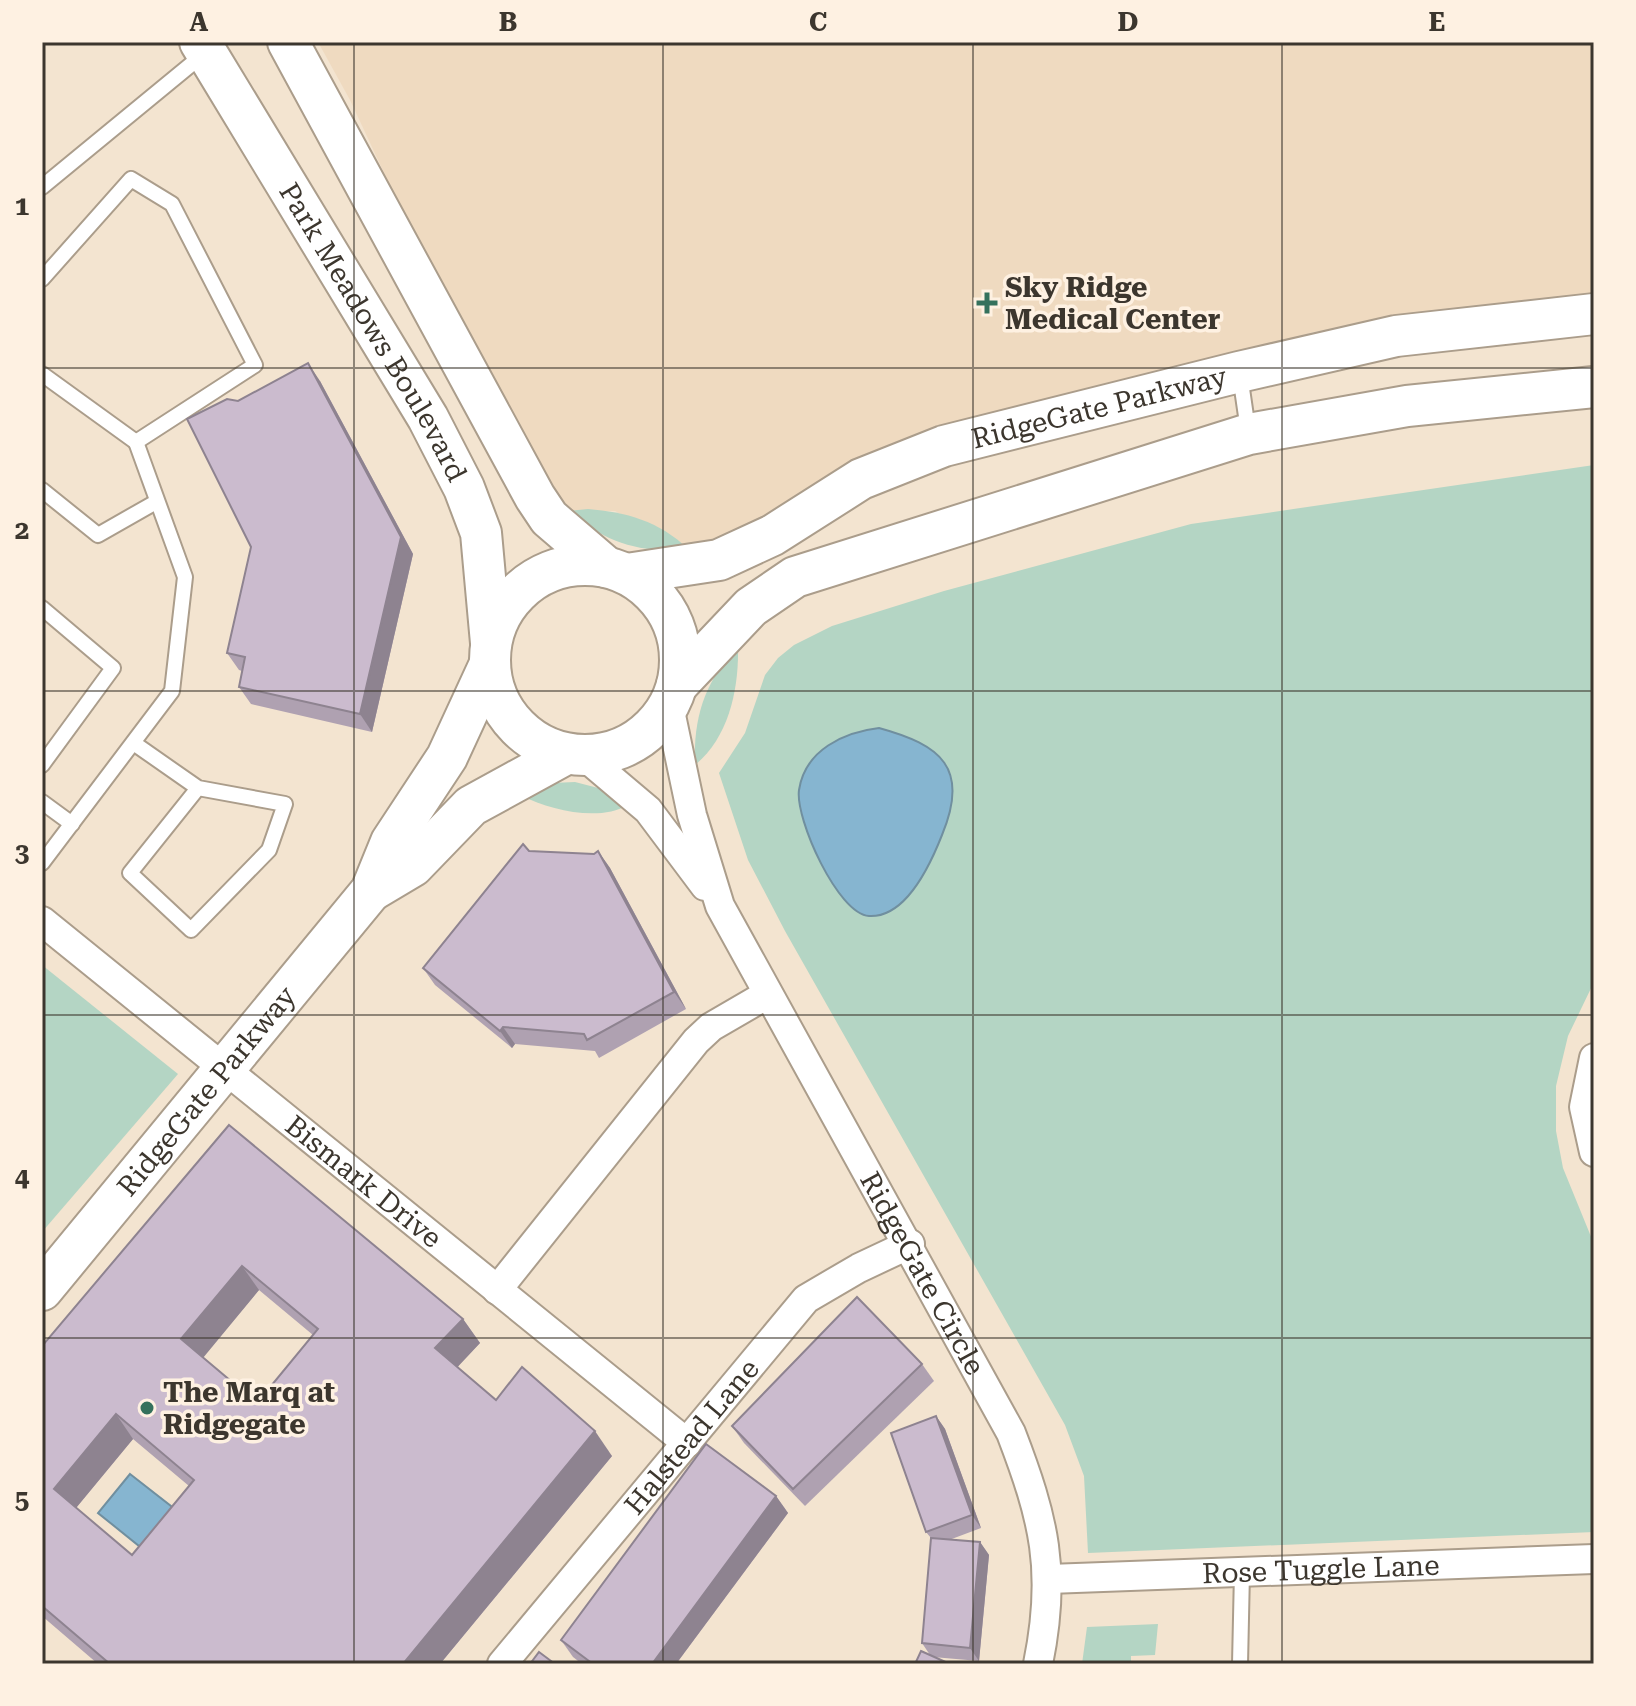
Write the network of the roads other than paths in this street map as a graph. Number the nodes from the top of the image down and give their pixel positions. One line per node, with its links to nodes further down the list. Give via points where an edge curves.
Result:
1 (288, 42): 13 (main road, Park Meadows Boulevard, via 535,497 549,518)
2 (203, 47): 3 (lane); 15 (main road, Park Meadows Boulevard, via 428,418 464,488 481,533)
3 (42, 187)
4 (42, 279): 10 (lane, via 131,179 172,204 255,365)
5 (1594, 314): 6 (main road, RidgeGate Parkway, via 1396,336)
6 (1239, 372): 9 (lane); 13 (main road, RidgeGate Parkway, via 944,446 861,479 773,535 719,560)
7 (42, 374): 10 (lane)
8 (1594, 387): 9 (main road, RidgeGate Parkway, via 1407,406)
9 (1249, 434): 16 (main road, RidgeGate Parkway, via 795,577 751,607)
10 (136, 442): 12 (lane)
11 (42, 490): 12 (lane, via 98,535)
12 (156, 502): 17 (lane, via 185,577 172,691)
13 (616, 570): 15 (main road, RidgeGate Parkway, via 584,564 562,567 523,587 509,603); 16 (main road, via 660,601 672,620 679,641)
14 (42, 608): 19 (lane, via 113,668)
15 (490, 654): 18 (main road, via 493,688 516,727 534,741); 24 (main road, RidgeGate Parkway, via 447,757 391,842)
16 (673, 695): 18 (main road, RidgeGate Parkway, via 640,739 620,750); 25 (street, RidgeGate Circle, via 695,828)
17 (135, 744): 20 (lane); 22 (lane)
18 (574, 754): 24 (main road, RidgeGate Parkway, via 471,806 413,866); 25 (street, RidgeGate Circle, via 648,810)
19 (42, 765)
20 (198, 788): 20 (lane, via 285,804 269,850 191,930 130,873)
21 (42, 802): 22 (lane)
22 (72, 824): 23 (lane)
23 (42, 863)
24 (371, 891): 29 (main road, RidgeGate Parkway)
25 (720, 906): 27 (street, RidgeGate Circle)
26 (42, 921): 29 (street, Bismark Drive)
27 (766, 995): 31 (street, RidgeGate Circle); 33 (street, via 696,1041)
28 (1594, 1058): 30 (street, via 1584,1107)
29 (224, 1069): 32 (main road, RidgeGate Parkway); 33 (street, Bismark Drive)
30 (1594, 1152)
31 (910, 1244): 34 (street, Halstead Lane, via 806,1299); 37 (street, RidgeGate Circle, via 1011,1433 1034,1493)
32 (42, 1290)
33 (497, 1290): 34 (street, Bismark Drive)
34 (687, 1443): 38 (street, Halstead Lane)
35 (1594, 1559): 36 (street, Rose Tuggle Lane)
36 (1242, 1572): 37 (street, Rose Tuggle Lane); 40 (lane)
37 (1049, 1579): 39 (street, RidgeGate Circle)
38 (502, 1664)
39 (1038, 1664)
40 (1240, 1664)

